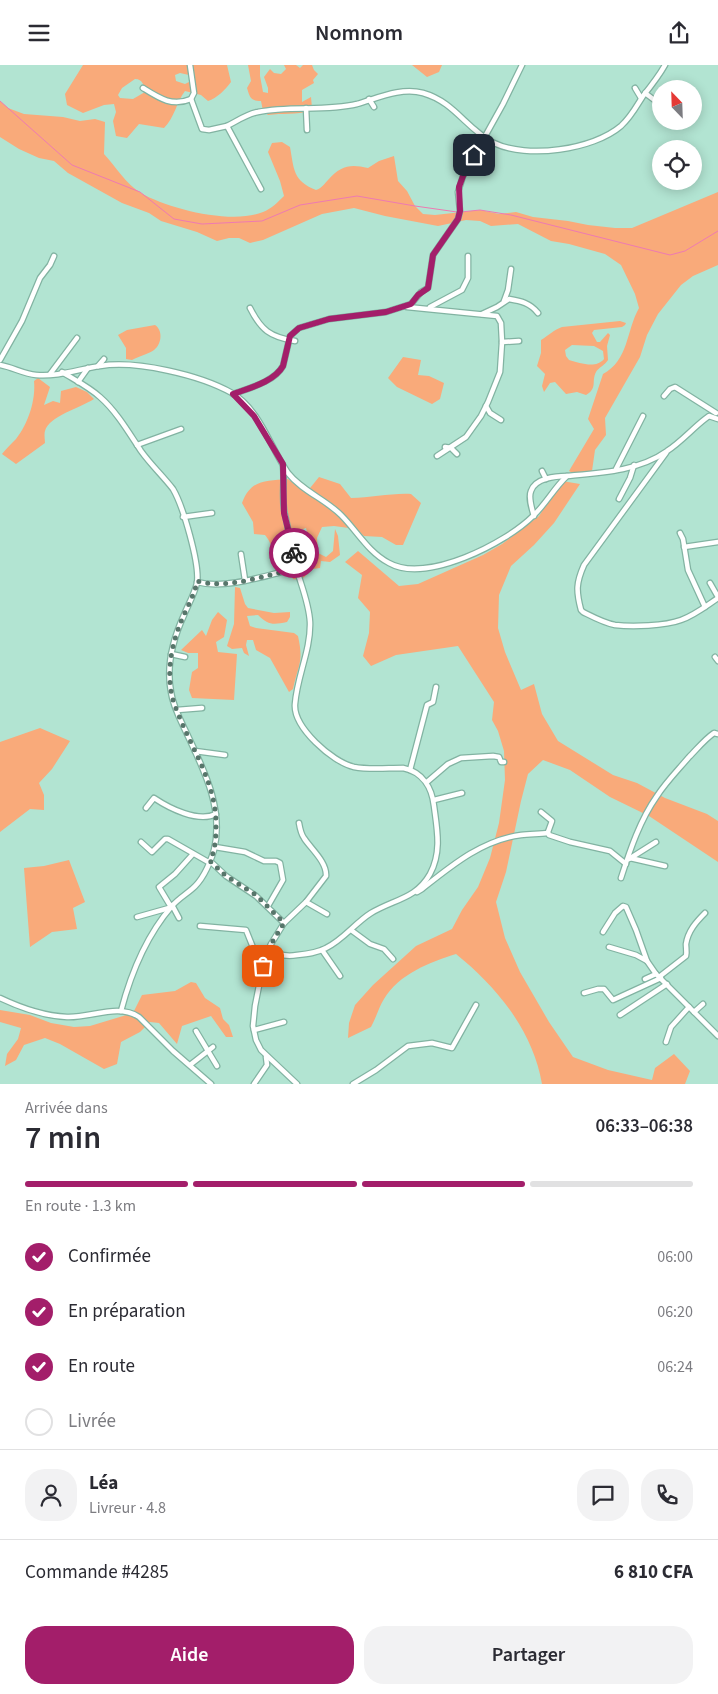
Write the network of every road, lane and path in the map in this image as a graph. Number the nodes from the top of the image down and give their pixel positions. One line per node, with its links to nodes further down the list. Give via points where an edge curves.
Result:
1 (190, 65): 9 (street, via 194,93)
2 (522, 65): 15 (street)
3 (665, 65): 6 (street)
4 (143, 88): 9 (street, via 173,103)
5 (634, 88): 7 (street)
6 (645, 93): 7 (street); 8 (street)
7 (642, 98): 15 (street, via 619,128 578,146 525,151)
8 (652, 98)
9 (191, 99): 13 (street, via 202,129)
10 (370, 99): 11 (street); 12 (street, via 348,105); 15 (street, via 409,92 434,97)
11 (374, 107)
12 (306, 108): 13 (street, via 258,112); 14 (street)
13 (227, 126): 16 (street)
14 (307, 130)
15 (485, 138): 21 (street, via 463,176 458,192 458,219 433,255 428,288)
16 (261, 189)
17 (54, 256): 32 (street, via 40,277 22,321)
18 (468, 256): 23 (street, via 468,278 462,290)
19 (511, 269): 20 (street)
20 (504, 302): 24 (street, via 509,299 524,302); 25 (street)
21 (403, 307): 23 (street); 27 (street, via 306,325 293,332)
22 (250, 308): 27 (street, via 261,328)
23 (428, 308): 25 (street)
24 (538, 313)
25 (481, 315): 29 (street, via 497,316)
26 (77, 338): 37 (street)
27 (288, 340): 28 (street); 39 (street, via 281,370 259,384)
28 (295, 341)
29 (502, 341): 30 (street); 41 (street, via 500,372)
30 (519, 341)
31 (104, 359): 34 (street)
32 (0, 360)
33 (0, 365): 37 (street, via 37,375)
34 (98, 366): 35 (street); 39 (street, via 153,367)
35 (88, 368): 36 (street); 38 (street)
36 (62, 372): 37 (street); 38 (street)
37 (50, 374)
38 (78, 382): 48 (street, via 102,398)
39 (233, 394): 54 (street, via 254,416)
40 (664, 396): 42 (street, via 675,387)
41 (486, 405): 46 (street, via 490,413); 50 (street, via 466,437)
42 (717, 412): 44 (street)
43 (643, 416): 56 (street)
44 (709, 417): 45 (street); 51 (street)
45 (718, 419)
46 (501, 420)
47 (181, 429): 48 (street)
48 (137, 445): 63 (street, via 174,491)
49 (445, 447): 50 (street)
50 (451, 448): 52 (street); 53 (street)
51 (666, 452): 55 (street); 73 (street, via 584,565 578,579 578,599 583,612 614,625 681,620)
52 (457, 454)
53 (437, 456)
54 (283, 464): 62 (street, via 300,484 342,516 379,557 397,567 422,568 464,558 502,539); 68 (street, via 284,513)
55 (634, 465): 56 (street); 60 (street)
56 (616, 469): 58 (street)
57 (542, 471): 59 (street)
58 (567, 475): 59 (street); 62 (street)
59 (546, 479): 62 (street, via 531,491)
60 (619, 499)
61 (212, 513): 63 (street)
62 (534, 516)
63 (184, 517): 70 (street, via 196,560)
64 (680, 533): 66 (street)
65 (718, 542): 66 (street)
66 (684, 547): 73 (street, via 692,581)
67 (241, 554): 69 (street)
68 (297, 568): 69 (street); 83 (street, via 310,621 309,641 296,693 296,717 318,744 346,764)
69 (245, 580): 70 (street, via 222,584)
70 (197, 581): 74 (street)
71 (710, 583): 72 (street)
72 (718, 597): 73 (street)
73 (705, 607)
74 (171, 654): 75 (street); 78 (street, via 171,692)
75 (185, 657)
76 (436, 687): 83 (street, via 433,702 427,705)
77 (202, 708): 78 (street)
78 (177, 710): 80 (street)
79 (718, 734): 96 (street, via 709,737 663,787 645,817)
80 (195, 751): 81 (street); 89 (street, via 211,788)
81 (225, 755)
82 (504, 762): 84 (street, via 492,756 461,758 448,764)
83 (410, 770): 84 (street)
84 (427, 782): 86 (street)
85 (462, 793): 86 (street)
86 (434, 800): 100 (street, via 437,857 430,875)
87 (146, 808): 89 (street, via 154,798 185,813 205,817)
88 (541, 811): 91 (street, via 552,821)
89 (216, 815): 94 (street)
90 (299, 823): 101 (street, via 304,838 326,871 324,880)
91 (548, 833): 96 (street, via 570,842 610,851); 100 (street, via 519,835 487,845)
92 (141, 842): 95 (street, via 152,852 168,839)
93 (656, 842): 96 (street)
94 (215, 847): 97 (street); 103 (street, via 280,863 283,880)
95 (193, 854): 97 (street); 102 (street, via 159,887)
96 (628, 861): 98 (street); 99 (street)
97 (210, 862): 102 (street, via 196,884); 103 (street)
98 (665, 867)
99 (621, 878)
100 (416, 892): 110 (street, via 369,914)
101 (306, 902): 105 (street); 108 (street)
102 (171, 907): 106 (street); 107 (street); 127 (street, via 140,956)
103 (268, 907): 108 (street)
104 (704, 913): 119 (street, via 689,933 686,956)
105 (327, 914)
106 (137, 917)
107 (179, 918)
108 (284, 923): 113 (street)
109 (200, 927): 117 (street, via 246,930)
110 (351, 929): 114 (street); 115 (street, via 370,944 384,949)
111 (603, 931): 116 (street, via 624,906)
112 (609, 947): 116 (street)
113 (269, 950): 114 (street, via 288,957); 117 (street)
114 (322, 950): 118 (street)
115 (393, 959)
116 (647, 961): 119 (street)
117 (263, 966): 131 (street, via 254,1006)
118 (340, 976)
119 (659, 976): 120 (street); 121 (street); 122 (street, via 614,1000 602,988)
120 (645, 979)
121 (667, 983): 126 (street); 129 (street)
122 (584, 993)
123 (0, 998): 127 (street, via 56,1016 79,1017)
124 (703, 1004): 128 (street)
125 (476, 1005): 143 (street, via 452,1048 432,1043 408,1046)
126 (689, 1007): 128 (street); 134 (street, via 668,1030)
127 (121, 1011): 138 (street, via 139,1017)
128 (694, 1012): 133 (street)
129 (620, 1015)
130 (284, 1022): 131 (street)
131 (254, 1030): 137 (street)
132 (196, 1031): 136 (street)
133 (718, 1036)
134 (666, 1042)
135 (213, 1047): 136 (street)
136 (208, 1051): 138 (street); 139 (street)
137 (265, 1055): 141 (street, via 266,1065); 142 (street)
138 (190, 1065): 140 (street)
139 (217, 1066)
140 (211, 1084)
141 (254, 1084)
142 (297, 1084)
143 (353, 1084)

